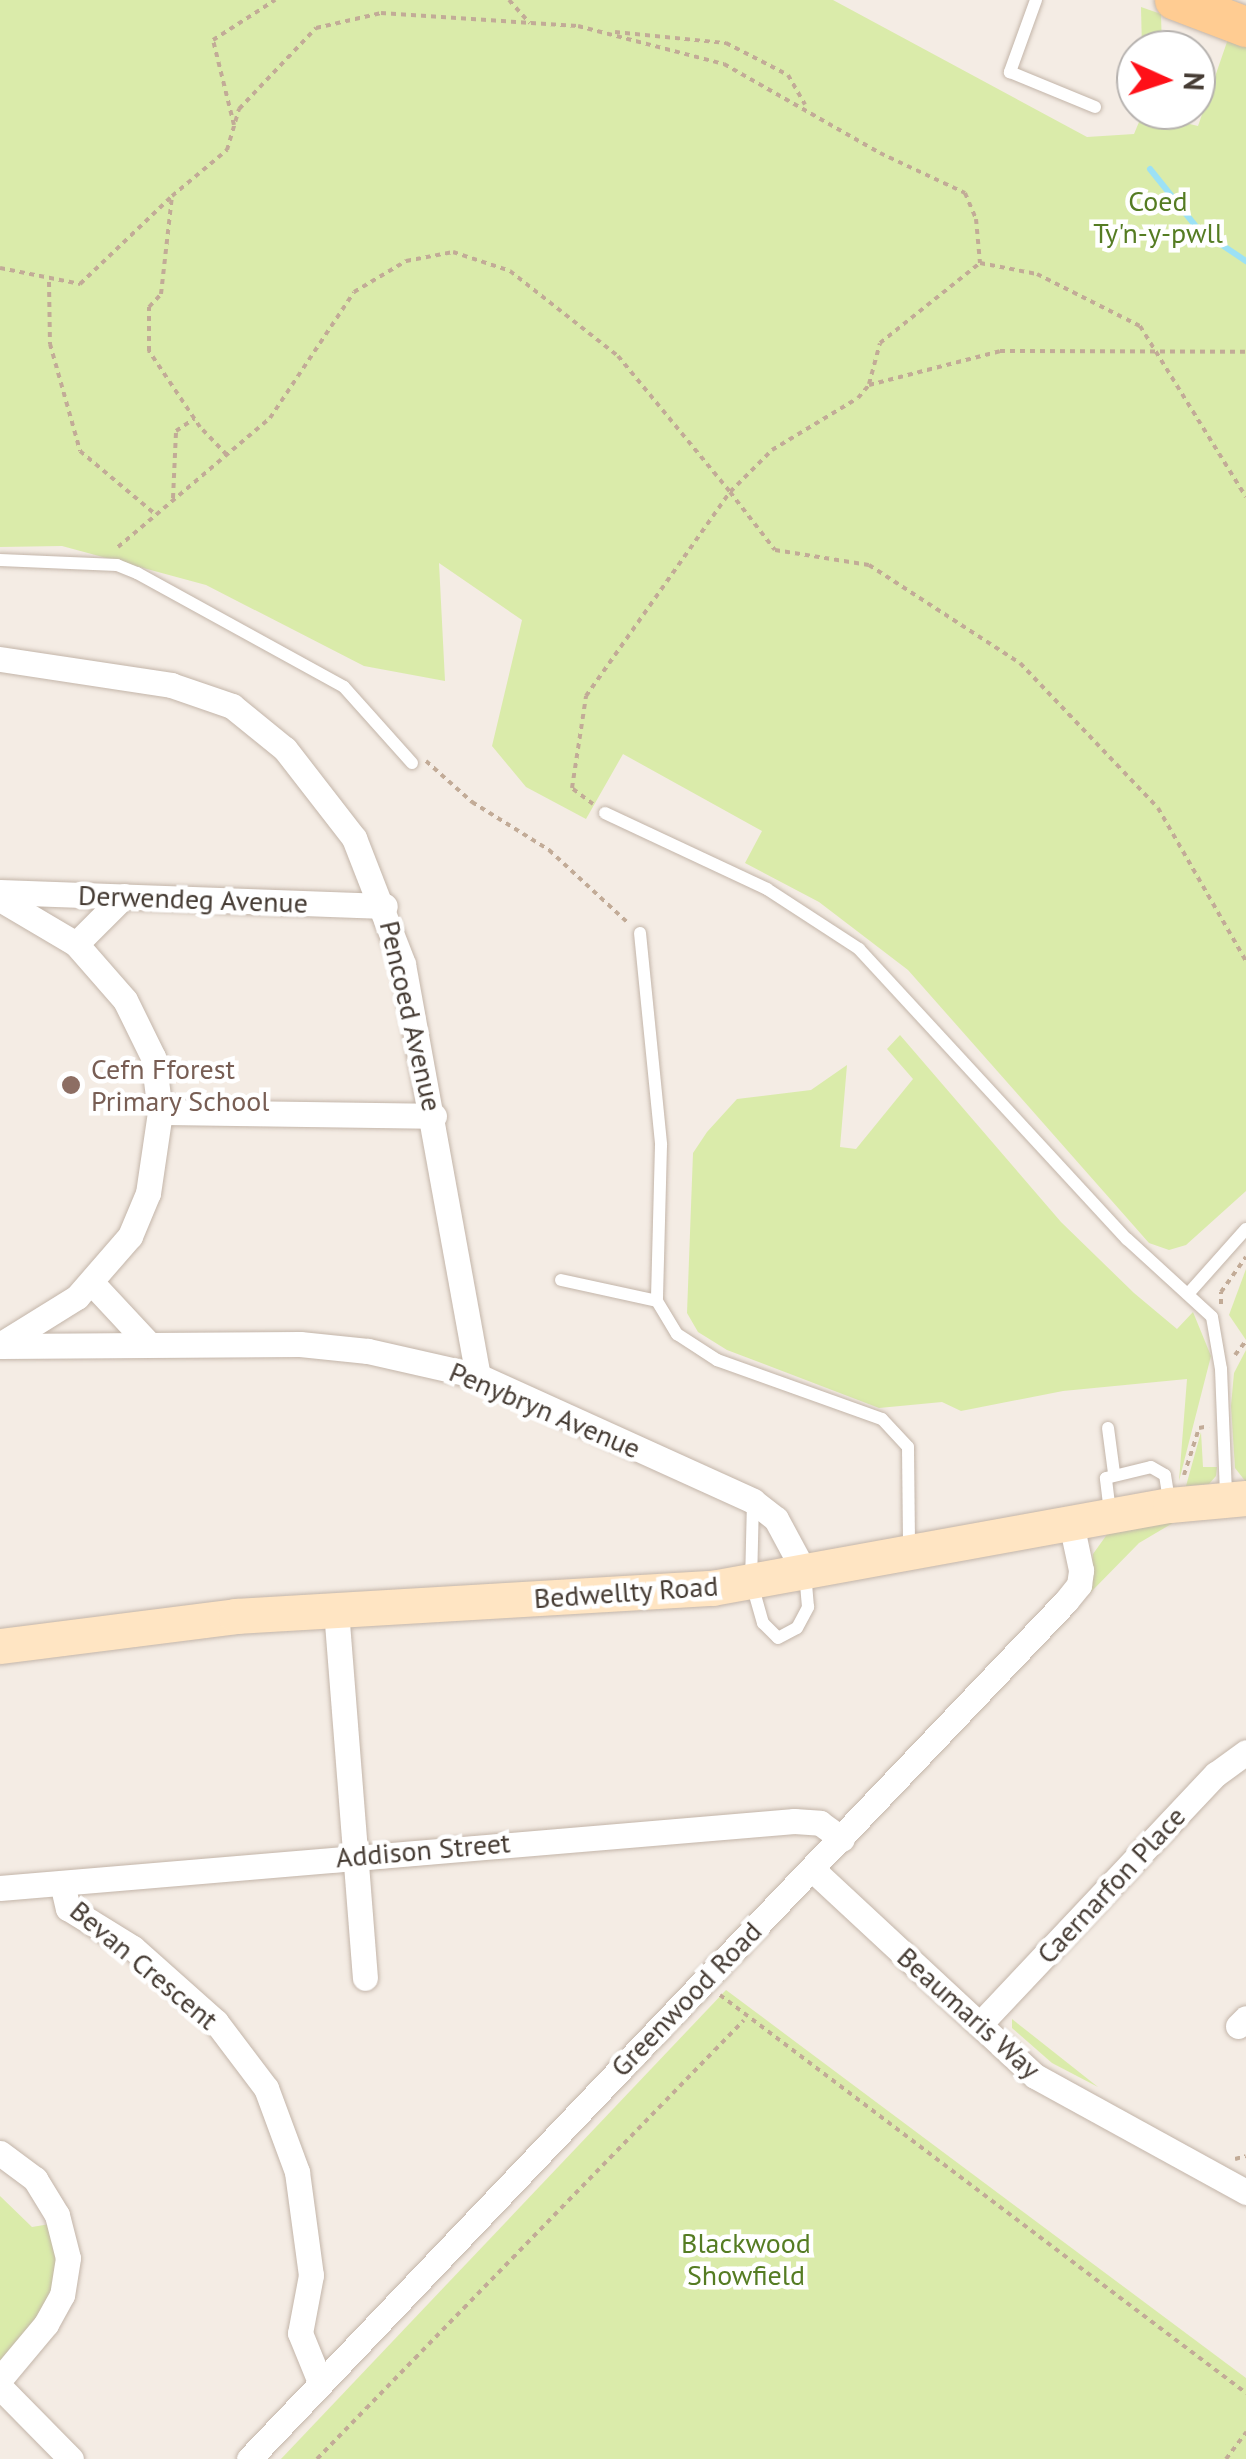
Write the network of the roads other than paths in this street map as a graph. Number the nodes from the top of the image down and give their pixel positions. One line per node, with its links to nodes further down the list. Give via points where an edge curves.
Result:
1 (1036, 0): 4 (lane, via 1010,72)
2 (1175, 0): 3 (main road)
3 (1246, 27)
4 (1094, 107)
5 (0, 560): 7 (lane, via 99,564 137,573 344,687)
6 (0, 658): 11 (street, Pencoed Avenue, via 171,685 232,706 263,726 320,790 354,838)
7 (412, 764)
8 (604, 813): 19 (lane, via 767,890 859,949 1073,1183)
9 (0, 895): 10 (street, Derwendeg Avenue); 13 (street)
10 (124, 896): 11 (street, Derwendeg Avenue); 13 (street)
11 (386, 906): 15 (street, Pencoed Avenue)
12 (640, 933): 20 (lane, via 661,1145)
13 (76, 944): 14 (street, via 141,1028 160,1085)
14 (160, 1112): 15 (street); 18 (street, via 148,1193 130,1236)
15 (434, 1116): 23 (street, Pencoed Avenue)
16 (1246, 1228): 19 (lane)
17 (561, 1280): 20 (lane)
18 (92, 1283): 21 (street); 22 (street)
19 (1188, 1294): 26 (lane, via 1212,1317)
20 (657, 1300): 31 (lane, via 677,1334 717,1360 882,1419 904,1436)
21 (147, 1342): 22 (street, Penybryn Avenue); 23 (street, Penybryn Avenue, via 368,1351)
22 (0, 1346)
23 (478, 1376): 27 (street, Penybryn Avenue)
24 (1108, 1428): 25 (lane)
25 (1114, 1474): 28 (lane, via 1161,1470); 29 (lane, via 1106,1478)
26 (1236, 1498): 28 (street, Bedwellty Road)
27 (753, 1501): 32 (street, Penybryn Avenue, via 776,1520); 33 (lane)
28 (1177, 1504): 29 (street, Bedwellty Road)
29 (1110, 1515): 30 (street, Bedwellty Road)
30 (1072, 1523): 31 (street, Bedwellty Road); 37 (street, Greenwood Road, via 1079,1586)
31 (910, 1554): 32 (street, Bedwellty Road)
32 (804, 1571): 33 (street, Bedwellty Road); 33 (lane, via 808,1607 797,1628 778,1638 763,1623)
33 (751, 1581): 34 (street, Bedwellty Road)
34 (336, 1610): 35 (street, Bedwellty Road); 38 (street)
35 (0, 1646)
36 (1246, 1752): 43 (street, Caernarfon Place, via 1216,1774)
37 (842, 1839): 38 (street, Addison Street, via 820,1823 794,1822); 39 (street, Greenwood Road)
38 (356, 1855): 40 (street, Addison Street); 42 (street)
39 (812, 1869): 43 (street, Beaumaris Way); 47 (street, Greenwood Road)
40 (62, 1883): 41 (street, Addison Street); 47 (street, Bevan Crescent, via 68,1908 134,1948 202,2010 266,2088 297,2172 311,2275 300,2333)
41 (0, 1888)
42 (365, 1978)
43 (980, 2024): 45 (street, Beaumaris Way, via 1047,2084)
44 (0, 2153): 46 (street, via 42,2191 57,2215 68,2258 62,2294 46,2324)
45 (1246, 2192)
46 (0, 2379)
47 (320, 2382): 50 (street, Greenwood Road)
48 (0, 2387): 49 (street)
49 (71, 2459)
50 (249, 2459)

